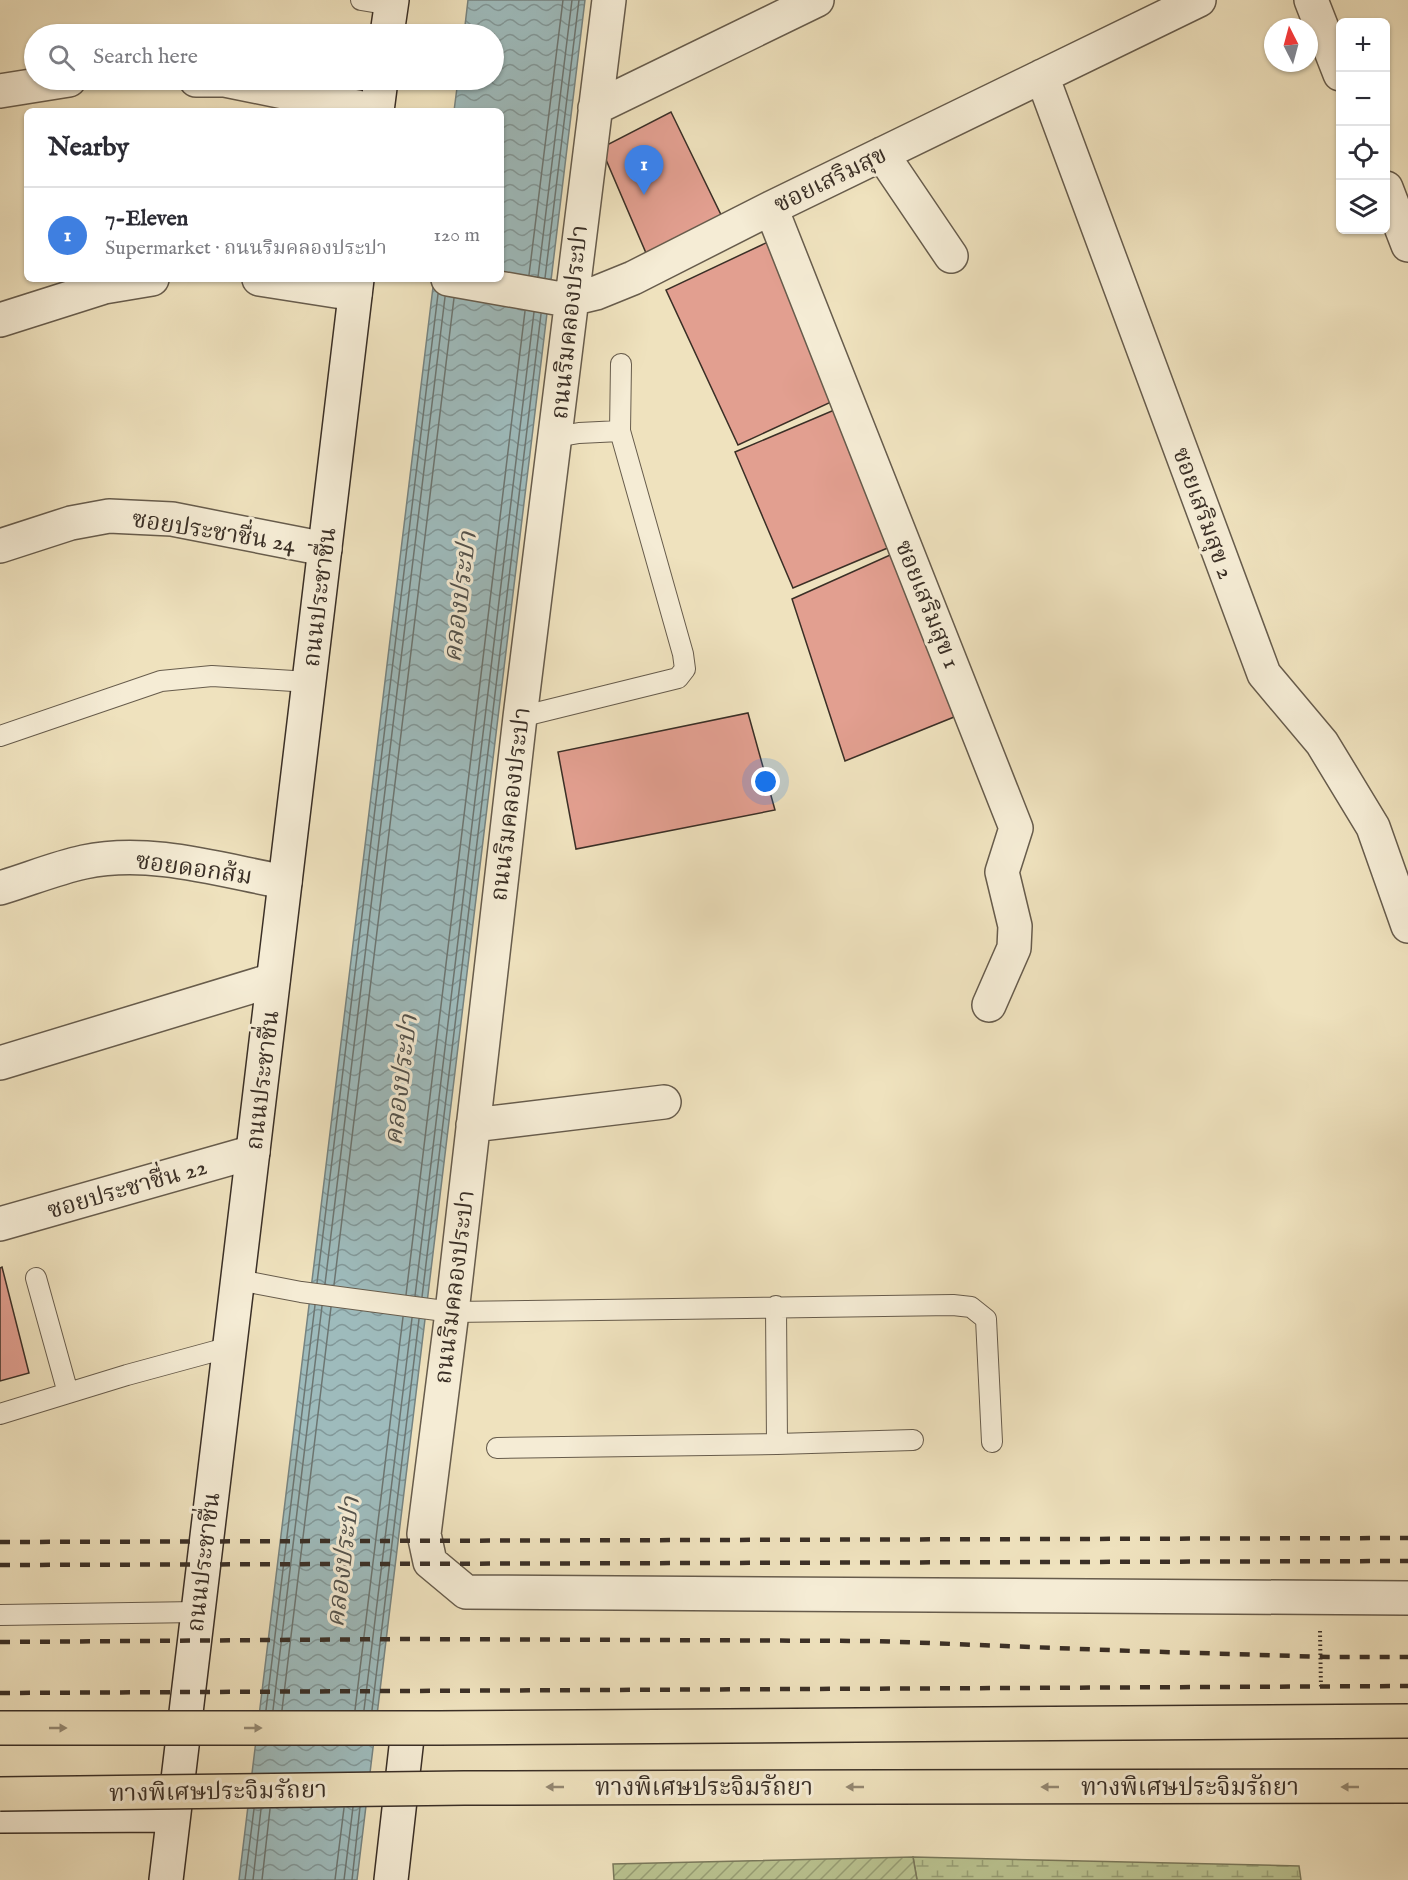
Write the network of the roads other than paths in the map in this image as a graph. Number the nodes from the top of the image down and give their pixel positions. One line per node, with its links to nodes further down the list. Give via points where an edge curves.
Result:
1 (609, 0): 13 (street, ถนนริมคลองประปา)
2 (817, 0): 13 (street)
3 (1199, 0): 6 (street, ซอยเสริมสุข)
4 (1311, 0): 5 (street)
5 (1340, 72)
6 (1042, 76): 14 (street, ซอยเสริมสุข); 35 (street, ซอยเสริมสุข 2, via 1264,674 1322,743 1373,827)
7 (24, 87): 8 (street)
8 (0, 90)
9 (274, 90): 11 (street)
10 (379, 90): 12 (street)
11 (361, 108)
12 (376, 108)
13 (595, 108): 23 (street, ถนนริมคลองประปา)
14 (882, 154): 16 (street, ซอยเสริมสุข); 18 (street)
15 (1390, 198): 17 (street)
16 (771, 208): 23 (street, ซอยเสริมสุข, via 633,278 596,293); 37 (street, ซอยเสริมสุข 1, via 1016,828 1002,872 1015,926 1014,948)
17 (1408, 245)
18 (951, 256)
19 (134, 282): 24 (street, via 104,287)
20 (295, 282): 22 (street)
21 (466, 282): 23 (street, ซอยเสริมสุข)
22 (356, 287): 29 (street, ถนนประชาชื่น)
23 (563, 298): 27 (street, ถนนริมคลองประปา)
24 (0, 320)
25 (621, 364): 26 (lane)
26 (620, 431): 27 (lane); 31 (lane, via 685,669 678,678)
27 (556, 437): 31 (street, ถนนริมคลองประปา)
28 (0, 546): 29 (street, ซอยประชาชื่น 24, via 71,523 108,516 172,519)
29 (324, 549): 30 (street, ถนนประชาชื่น)
30 (309, 682): 32 (lane, via 212,676 161,681); 33 (street, ถนนประชาชื่น)
31 (520, 717): 40 (street, ถนนริมคลองประปา)
32 (0, 736)
33 (285, 882): 34 (street, ซอยดอกส้ม, via 162,860 123,858 84,862); 36 (street, ถนนประชาชื่น)
34 (0, 888)
35 (1408, 926)
36 (273, 980): 38 (street); 41 (street, ถนนประชาชื่น)
37 (989, 1005)
38 (0, 1063)
39 (664, 1102): 40 (street)
40 (473, 1125): 46 (street, ถนนริมคลองประปา)
41 (253, 1152): 42 (street, ซอยประชาชื่น 22); 44 (street, ถนนประชาชื่น)
42 (0, 1224)
43 (36, 1278): 48 (lane)
44 (238, 1280): 46 (lane); 47 (street, ถนนประชาชื่น)
45 (777, 1306): 46 (lane); 51 (lane, via 971,1307 986,1319); 52 (lane)
46 (441, 1311): 54 (street, ถนนริมคลองประปา, via 424,1534 430,1562 466,1592)
47 (230, 1347): 48 (lane); 55 (street, ถนนประชาชื่น)
48 (68, 1393): 49 (lane)
49 (0, 1414)
50 (913, 1440): 52 (lane)
51 (992, 1442)
52 (777, 1444): 53 (lane)
53 (497, 1448)
54 (1408, 1598)
55 (197, 1612): 56 (lane); 63 (street, ถนนประชาชื่น)
56 (0, 1615)
57 (1408, 1721): 59 (highway, one-way to 57, bridge)
58 (1408, 1727): 60 (lane)
59 (0, 1728)
60 (407, 1738): 66 (street)
61 (1408, 1786): 62 (highway, ทางพิเศษประจิมรัถยา, one-way to 62, bridge, via 464,1788)
62 (0, 1794)
63 (174, 1815): 64 (street); 65 (street, ถนนประชาชื่น)
64 (0, 1816)
65 (166, 1880)
66 (391, 1880)

